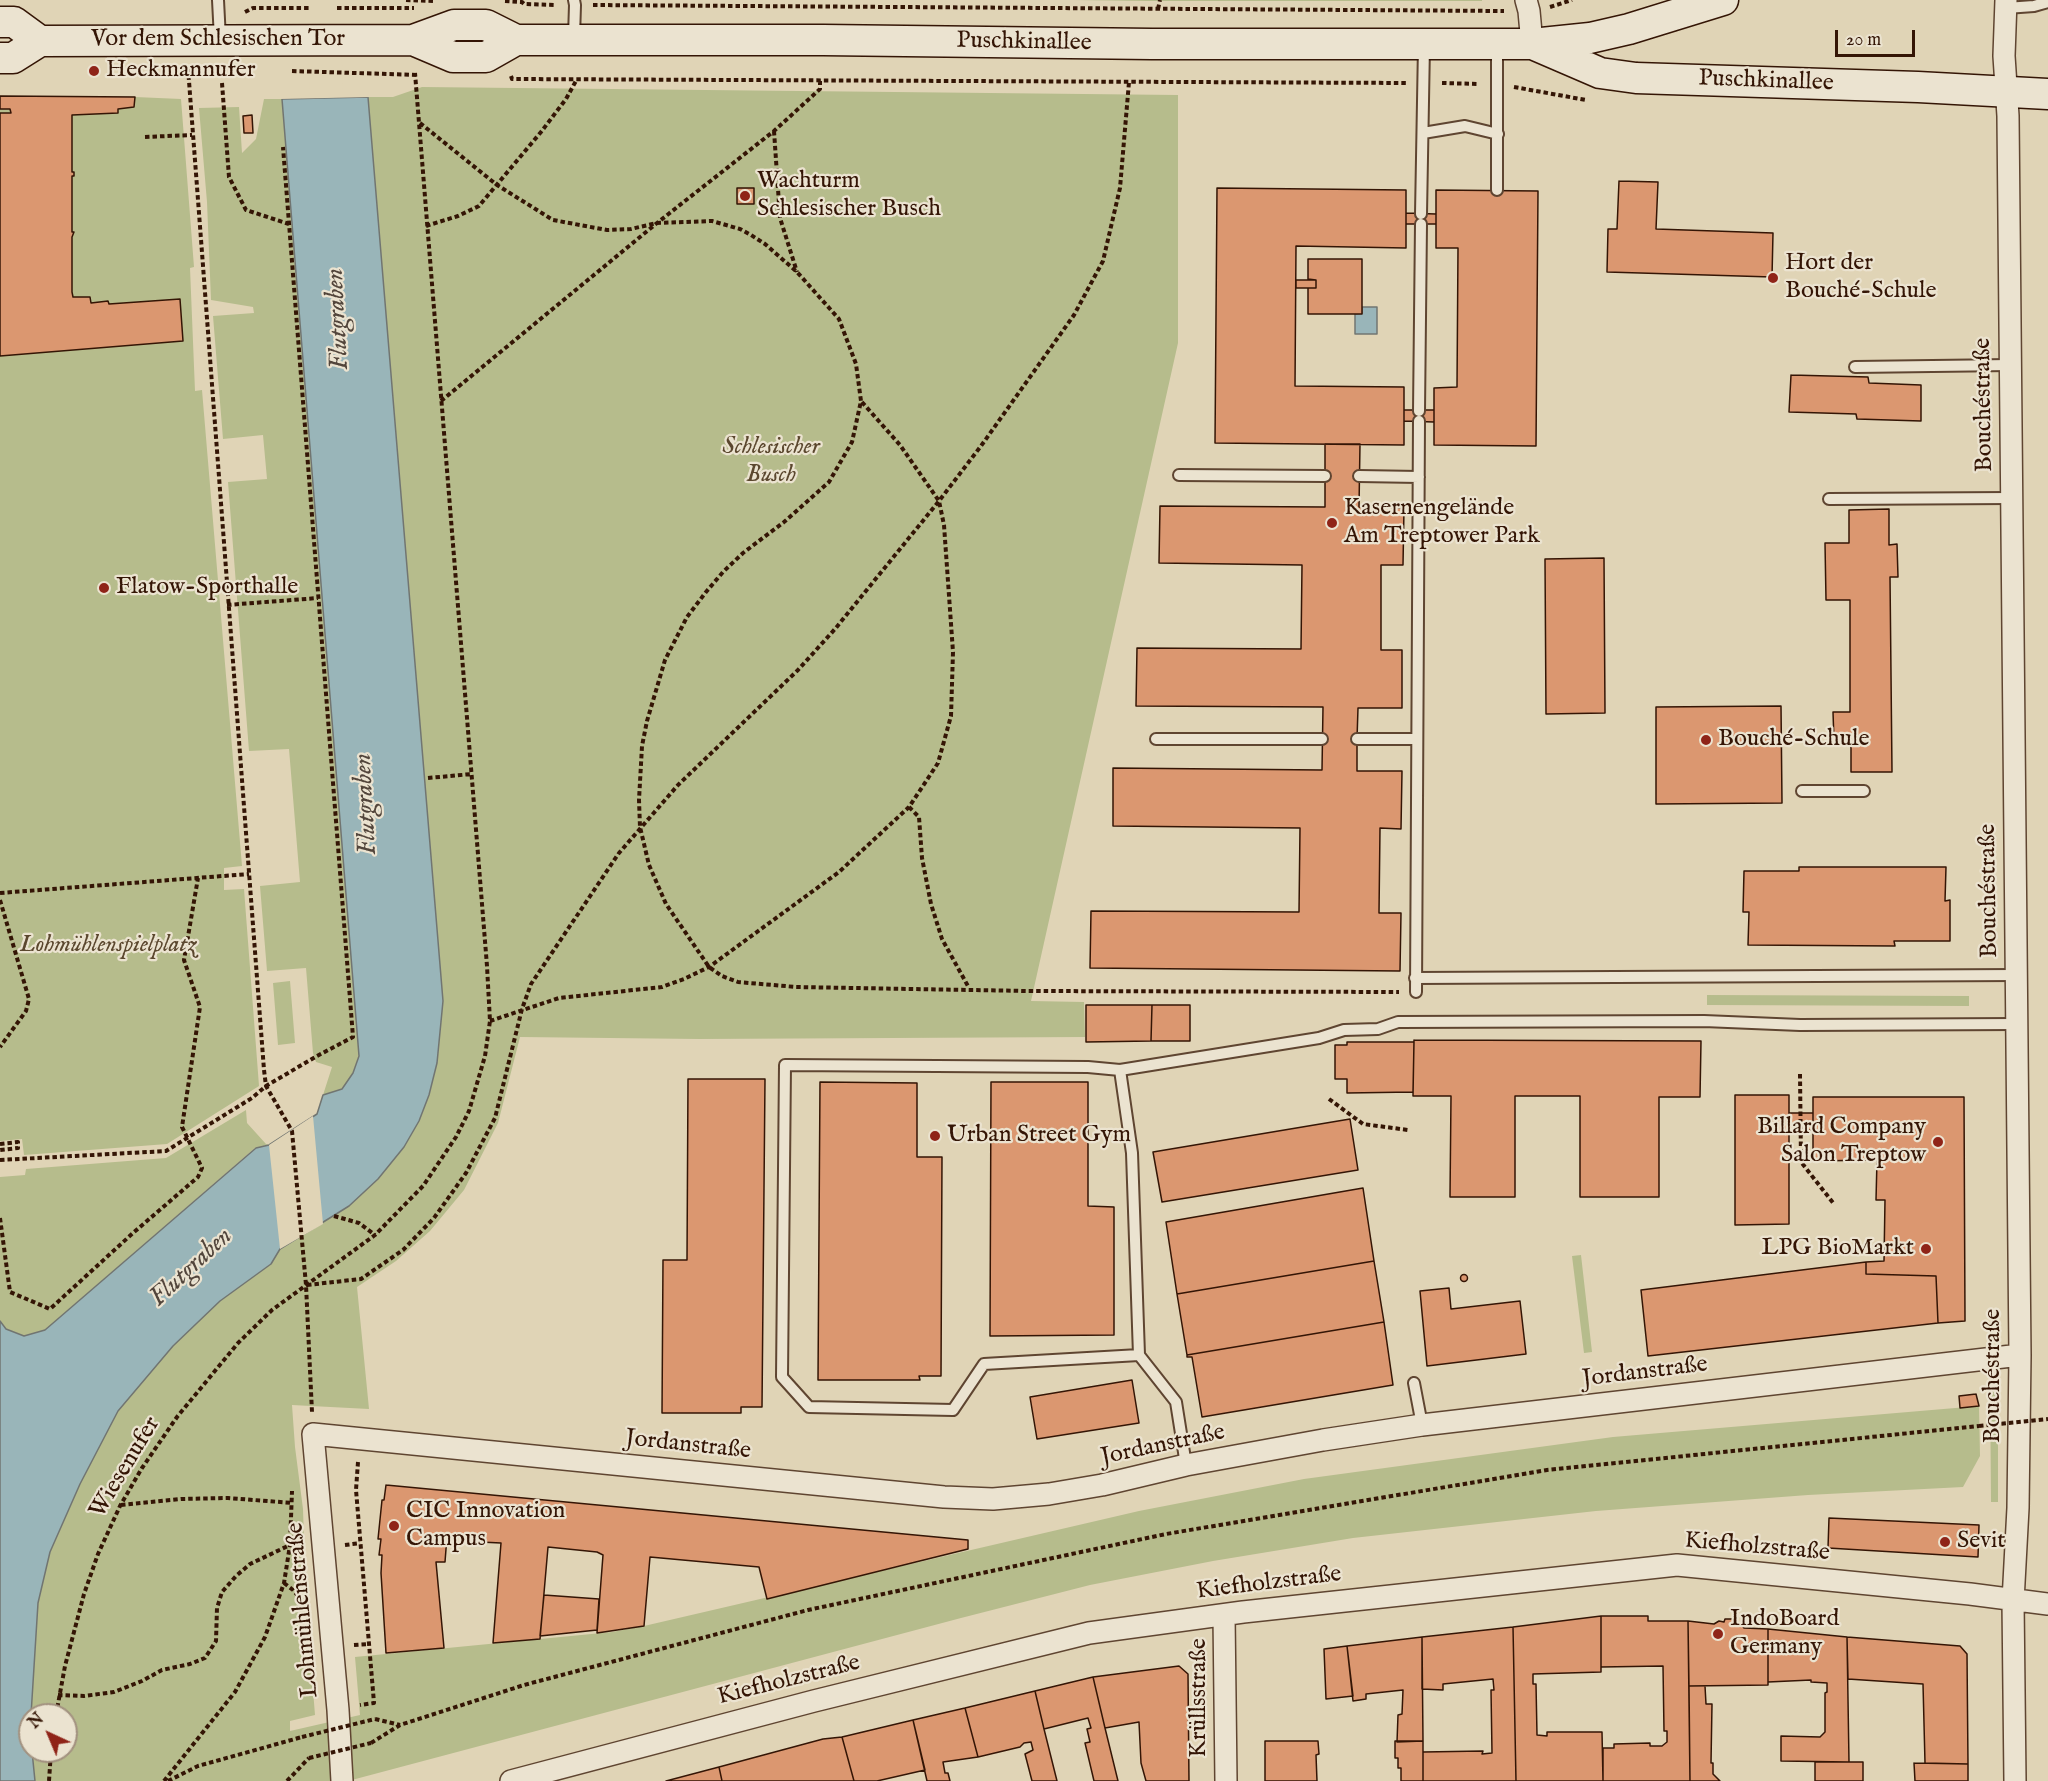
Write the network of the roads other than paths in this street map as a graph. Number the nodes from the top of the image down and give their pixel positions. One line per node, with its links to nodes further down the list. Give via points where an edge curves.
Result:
1 (218, 0): 8 (lane)
2 (1526, 0): 14 (street)
3 (1723, 0): 14 (main road, Puschkinallee, via 1619,32)
4 (574, 2): 10 (lane)
5 (2048, 2): 6 (lane, via 2034,6)
6 (2006, 4): 16 (street, Bouchéstraße)
7 (0, 22): 11 (main road, via 14,22)
8 (220, 39): 9 (main road, Vor dem Schlesischen Tor); 11 (main road, Vor dem Schlesischen Tor)
9 (405, 40): 10 (main road, Puschkinallee, via 453,57 486,57 516,40)
10 (573, 40): 13 (main road, Puschkinallee)
11 (40, 41): 15 (main road, via 13,58)
12 (1497, 43): 13 (main road, Puschkinallee); 14 (main road, Puschkinallee); 19 (lane)
13 (1425, 44): 18 (lane)
14 (1532, 44): 16 (main road, Puschkinallee, via 1600,73 1636,78)
15 (0, 58)
16 (2007, 91): 17 (main road, Puschkinallee); 21 (street, Bouchéstraße)
17 (2048, 94)
18 (1423, 133): 19 (lane, via 1465,126); 26 (lane)
19 (1498, 134): 20 (lane)
20 (1497, 190)
21 (2010, 365): 22 (lane); 27 (street, Bouchéstraße)
22 (1855, 367)
23 (1179, 475): 24 (lane)
24 (1325, 476)
25 (1359, 476): 26 (lane)
26 (1419, 477): 32 (lane)
27 (2012, 498): 28 (lane); 35 (street, Bouchéstraße)
28 (1828, 499)
29 (1156, 739): 30 (lane)
30 (1323, 739)
31 (1357, 739): 32 (lane)
32 (1416, 739): 36 (lane)
33 (1864, 791): 34 (lane)
34 (1802, 792)
35 (2017, 975): 36 (lane); 38 (street, Bouchéstraße)
36 (1415, 978): 37 (lane)
37 (1416, 992)
38 (2017, 1023): 39 (lane, via 1398,1022 1378,1029 1344,1030 1318,1038); 41 (street, Bouchéstraße)
39 (1120, 1070): 40 (lane, via 1132,1153); 40 (lane, via 785,1065 782,1377 809,1407 953,1410 984,1364)
40 (1139, 1355): 45 (lane, via 1176,1402)
41 (2020, 1355): 43 (street, Jordanstraße); 46 (street, Bouchéstraße)
42 (1414, 1383): 43 (lane)
43 (1422, 1425): 45 (street, Jordanstraße)
44 (313, 1434): 45 (street, Jordanstraße, via 993,1499 1102,1485); 49 (street, Lohmühlenstraße)
45 (1186, 1465)
46 (2013, 1601): 47 (street, Kiefholzstraße); 48 (street, Kiefholzstraße, via 1677,1565); 52 (street, Bouchéstraße)
47 (2048, 1604)
48 (1224, 1615): 50 (street, Kiefholzstraße, via 1089,1633); 51 (street, Krüllsstraße)
49 (342, 1781)
50 (510, 1781)
51 (1226, 1781)
52 (2015, 1781)

